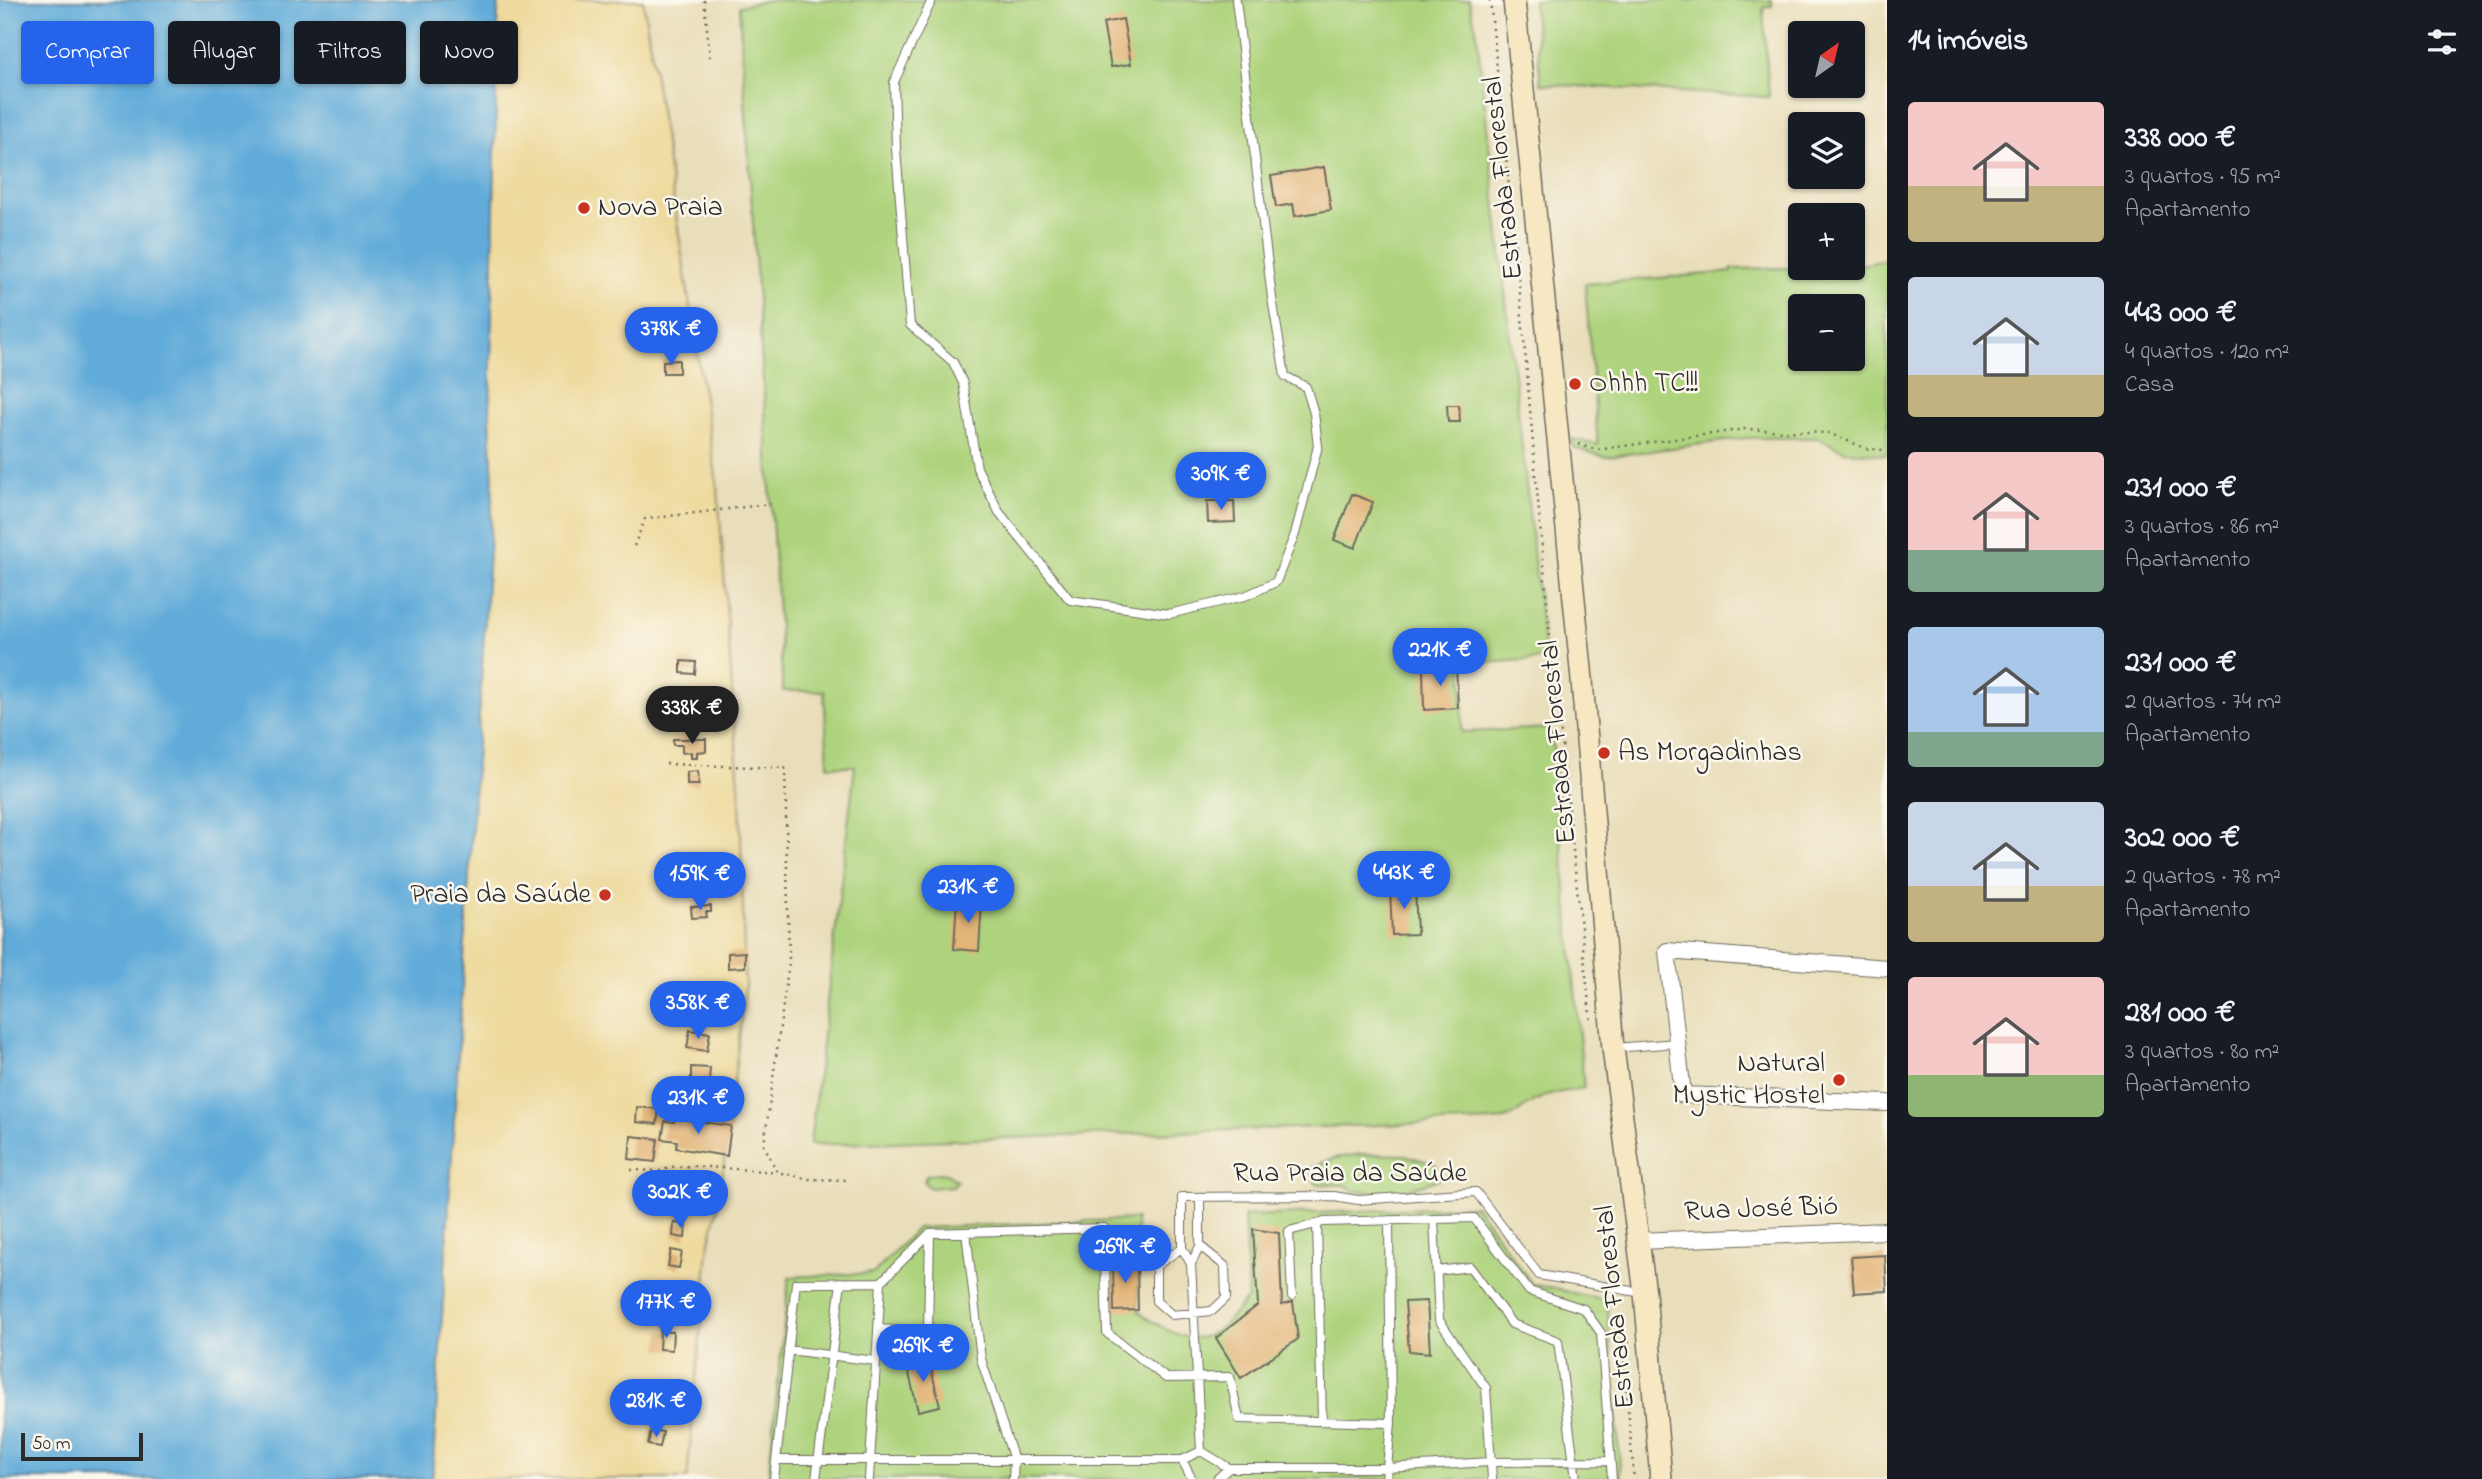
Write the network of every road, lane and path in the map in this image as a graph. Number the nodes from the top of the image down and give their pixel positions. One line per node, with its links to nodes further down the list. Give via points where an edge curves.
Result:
1 (704, 0): 6 (path)
2 (932, 0): 3 (lane, via 894,82 909,325 953,362 963,383 977,468 999,512 1070,600 1169,614 1245,596 1276,582 1295,534 1318,446 1306,387 1284,376)
3 (1236, 0)
4 (1490, 0): 13 (path)
5 (1514, 0): 7 (main road, Estrada Florestal)
6 (710, 57)
7 (1559, 438): 8 (path, via 1596,450 1746,429 1828,433 1868,449); 15 (main road, Estrada Florestal)
8 (1887, 450)
9 (770, 505): 10 (path, via 645,519)
10 (634, 545)
11 (666, 764): 18 (path, via 785,768 789,961 764,1145)
12 (1887, 968): 14 (street, via 1667,951)
13 (1591, 1024)
14 (1677, 1043): 15 (lane); 16 (street, via 1684,1096)
15 (1614, 1048): 27 (main road, Estrada Florestal)
16 (1887, 1103)
17 (631, 1170): 18 (path, via 695,1166)
18 (777, 1172): 19 (path)
19 (850, 1180)
20 (1200, 1197): 28 (lane); 29 (lane, Rua Praia da Saúde, via 1182,1197); 34 (lane, Rua Praia da Saúde, via 1334,1196 1357,1200 1476,1192 1539,1275)
21 (1434, 1219): 22 (lane); 31 (lane); 51 (lane, via 1474,1218 1529,1291 1584,1309 1601,1334)
22 (1389, 1220): 23 (lane); 44 (lane)
23 (1317, 1224): 35 (lane, via 1289,1231); 43 (lane)
24 (1887, 1231): 27 (street, Rua José Bió)
25 (966, 1232): 26 (lane); 42 (lane, via 1104,1227 1107,1333 1166,1378); 49 (lane, via 981,1360)
26 (930, 1233): 33 (lane); 37 (lane, via 928,1332)
27 (1638, 1241): 34 (main road, Estrada Florestal)
28 (1200, 1246): 30 (lane); 36 (lane, via 1225,1266 1226,1298 1212,1311)
29 (1182, 1248): 30 (lane); 36 (lane, via 1156,1266 1156,1301 1172,1315)
30 (1191, 1264): 36 (lane)
31 (1437, 1271): 52 (lane, via 1439,1320 1486,1388); 53 (lane, via 1470,1267 1512,1324 1558,1341)
32 (841, 1282): 33 (lane); 39 (lane, via 796,1283); 40 (lane)
33 (881, 1282): 37 (lane)
34 (1645, 1293): 67 (main road, Estrada Florestal)
35 (1292, 1296)
36 (1193, 1313): 42 (lane)
37 (878, 1329): 41 (lane)
38 (1632, 1335): 66 (path, via 1624,1359)
39 (788, 1350): 40 (lane); 47 (lane)
40 (831, 1356): 41 (lane); 46 (lane)
41 (876, 1361): 48 (lane)
42 (1197, 1377): 43 (lane, via 1230,1377 1239,1419); 45 (lane)
43 (1322, 1420): 44 (lane)
44 (1391, 1423): 55 (lane)
45 (1201, 1451): 50 (lane); 54 (lane)
46 (818, 1458): 47 (lane); 48 (lane); 57 (lane)
47 (776, 1460): 56 (lane)
48 (869, 1460): 49 (lane); 58 (lane)
49 (1014, 1460): 50 (lane); 59 (lane)
50 (1182, 1460): 60 (lane)
51 (1610, 1461): 53 (lane); 65 (lane)
52 (1491, 1462): 53 (lane); 55 (lane); 63 (lane)
53 (1574, 1462): 64 (lane)
54 (1229, 1468): 55 (lane); 61 (lane)
55 (1386, 1468): 62 (lane)
56 (774, 1479)
57 (816, 1479)
58 (869, 1479)
59 (1013, 1479)
60 (1192, 1479)
61 (1217, 1479)
62 (1386, 1479)
63 (1492, 1479)
64 (1576, 1479)
65 (1612, 1479)
66 (1634, 1479)
67 (1661, 1479)

